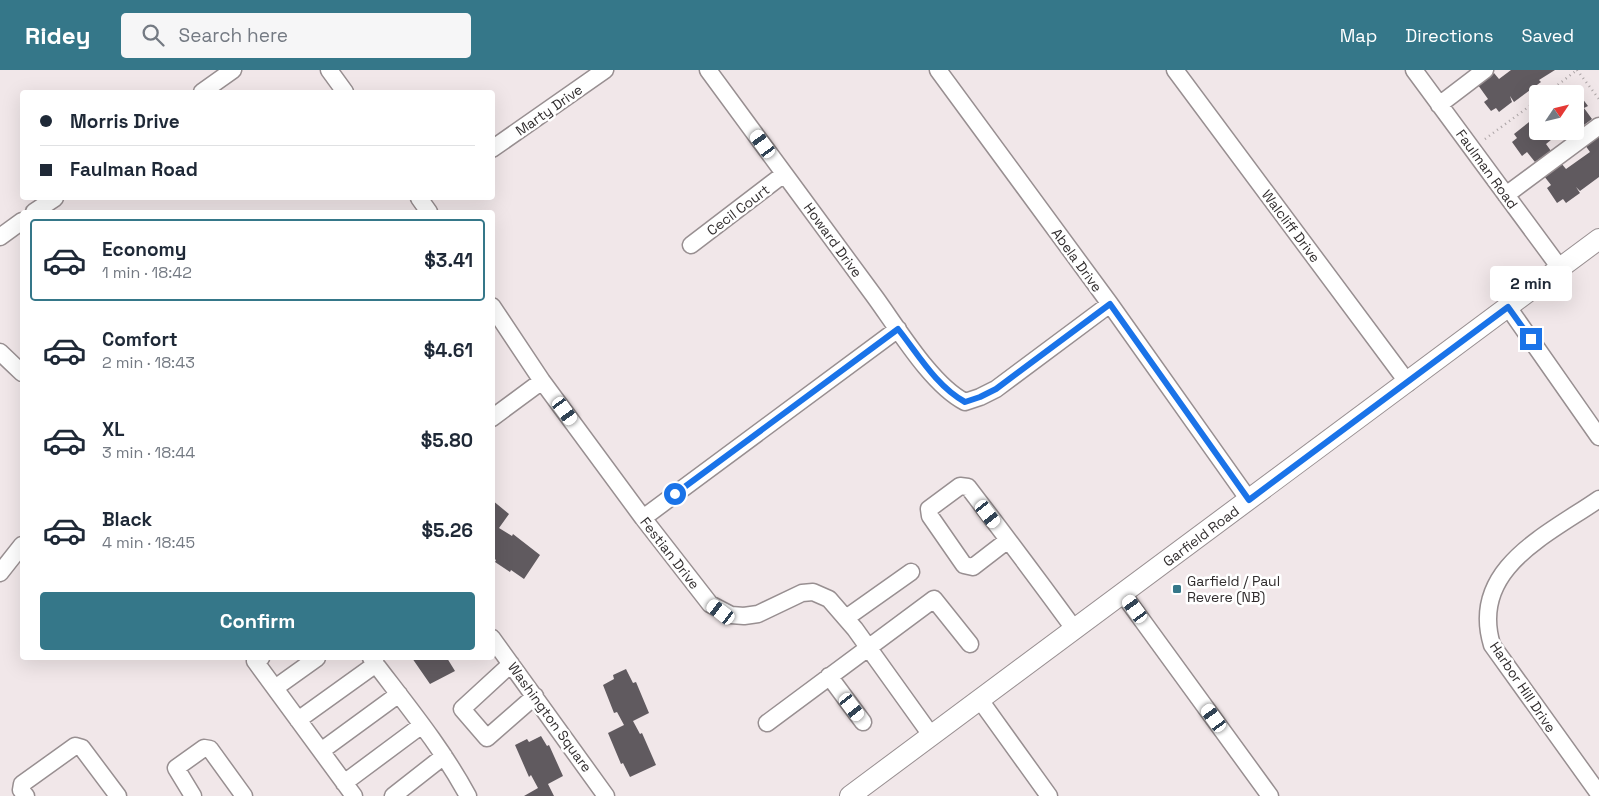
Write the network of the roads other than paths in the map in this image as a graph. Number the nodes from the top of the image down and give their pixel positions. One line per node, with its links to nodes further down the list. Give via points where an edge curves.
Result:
1 (233, 70): 9 (street)
2 (329, 70): 10 (street)
3 (604, 70): 13 (street, Marty Drive)
4 (708, 70): 14 (street, Howard Drive)
5 (938, 70): 23 (street, Abela Drive)
6 (1175, 70): 30 (street, Walcliff Drive)
7 (1414, 70): 11 (street, Faulman Road)
8 (1485, 70): 11 (street)
9 (205, 90)
10 (344, 90)
11 (1439, 105): 15 (street, Faulman Road)
12 (1599, 126): 15 (street)
13 (495, 147)
14 (784, 174): 21 (street, Cecil Court); 26 (street, Howard Drive)
15 (1506, 195): 22 (street, Faulman Road)
16 (52, 200): 17 (street)
17 (37, 210)
18 (20, 222): 19 (street)
19 (0, 237)
20 (1599, 239): 22 (main road, Garfield Road)
21 (691, 245)
22 (1560, 268): 24 (main road, Garfield Road)
23 (1110, 304): 26 (street, Howard Drive, via 996,389 965,402 941,385); 34 (street, Abela Drive)
24 (1508, 307): 30 (main road, Garfield Road); 32 (street)
25 (495, 310): 29 (street, Festian Drive)
26 (898, 329): 35 (street)
27 (0, 352): 28 (street)
28 (20, 371)
29 (542, 381): 31 (street); 35 (street, Festian Drive)
30 (1408, 383): 34 (main road, Garfield Road)
31 (495, 416)
32 (1599, 437)
33 (1599, 499): 63 (street, Harbor Hill Drive, via 1521,553 1503,570 1492,591 1487,619 1492,645)
34 (1249, 500): 40 (main road, Garfield Road)
35 (643, 518): 41 (street, Festian Drive, via 710,604 721,612 758,614 813,592 829,599)
36 (1008, 540): 36 (street, via 973,566 964,565 930,516 929,509 960,486 968,487); 42 (street)
37 (20, 548): 39 (street)
38 (911, 572): 41 (street)
39 (0, 573)
40 (1123, 594): 42 (main road, Garfield Road); 73 (street)
41 (846, 618): 45 (street, Festian Drive)
42 (1075, 630): 54 (main road, Garfield Road)
43 (495, 642): 49 (street, Washington Square)
44 (970, 644): 45 (street, via 934,599)
45 (868, 647): 50 (street); 59 (street, Festian Drive)
46 (258, 660): 51 (street, via 255,662)
47 (314, 660): 51 (street)
48 (374, 661): 52 (street); 55 (street)
49 (511, 664): 53 (street, Washington Square); 53 (street, via 462,709 487,738)
50 (829, 676): 56 (street); 57 (street)
51 (275, 688): 55 (street)
52 (399, 694): 58 (street); 60 (street)
53 (535, 696): 70 (street, Washington Square)
54 (980, 700): 59 (main road, Garfield Road); 72 (street)
55 (298, 720): 60 (street)
56 (863, 722)
57 (768, 723)
58 (422, 725): 61 (street); 62 (street)
59 (932, 735): 71 (main road, Garfield Road)
60 (321, 751): 62 (street)
61 (444, 756): 68 (street); 69 (street)
62 (349, 789)
63 (1599, 794)
64 (26, 796): 65 (street, via 21,790 22,784 75,746 82,748)
65 (118, 796)
66 (193, 796): 67 (street, via 176,768 204,748 210,749)
67 (244, 796)
68 (393, 796)
69 (468, 796)
70 (606, 796)
71 (850, 796)
72 (1049, 796)
73 (1270, 796)

